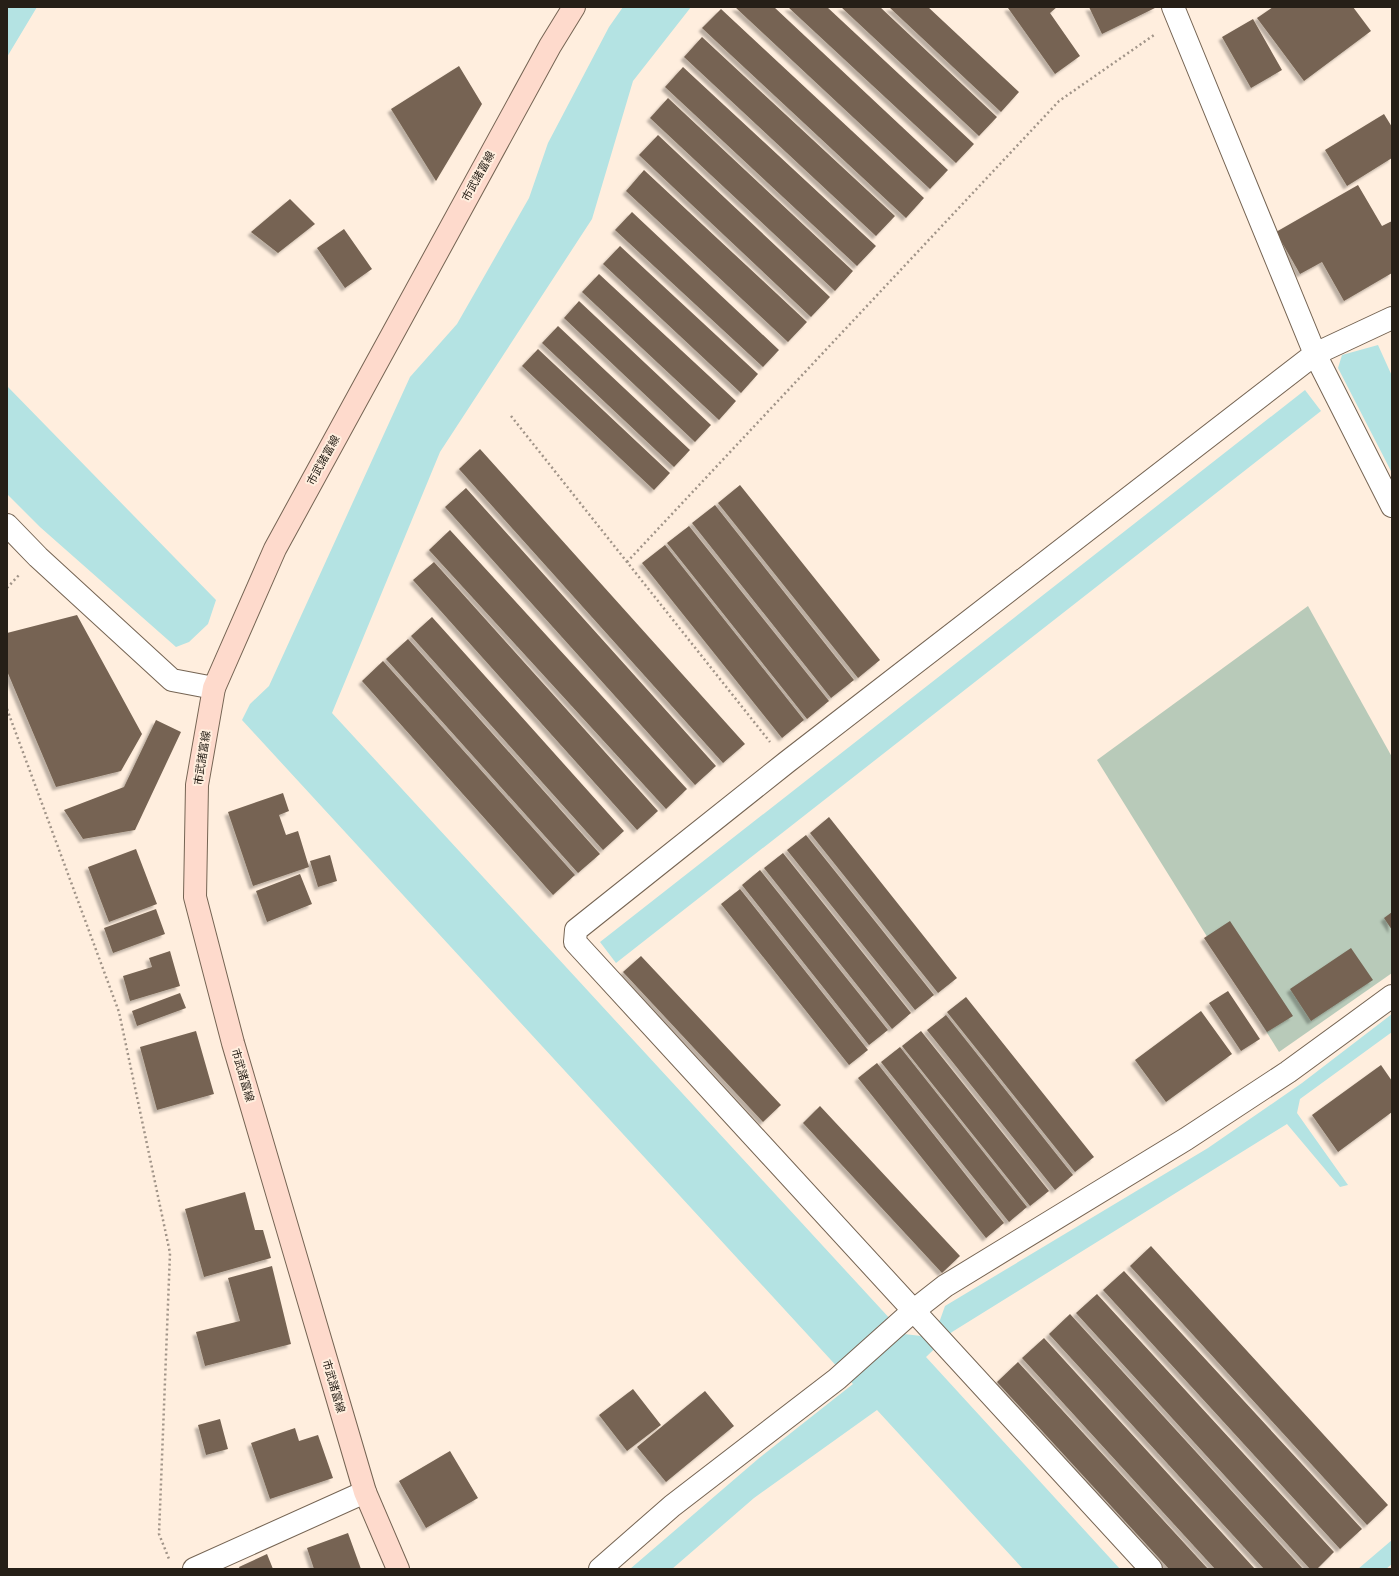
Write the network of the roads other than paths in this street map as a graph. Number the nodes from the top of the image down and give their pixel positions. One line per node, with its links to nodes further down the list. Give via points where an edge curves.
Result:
1 (574, 7): 7 (main road, 市武諸富線, via 550,46 275,549)
2 (1176, 13): 4 (street)
3 (1392, 318): 4 (street)
4 (1315, 354): 5 (street); 9 (street, via 787,762 576,930 575,942)
5 (1392, 506)
6 (7, 525): 7 (street, via 38,557 172,680)
7 (214, 688): 10 (main road, 市武諸富線, via 198,784 196,897 233,1043)
8 (1392, 996): 9 (street, via 1288,1072 1186,1139 945,1286)
9 (912, 1318): 13 (street, via 672,1506); 14 (street, via 946,1347)
10 (365, 1492): 11 (street); 12 (main road, 市武諸富線)
11 (194, 1569)
12 (398, 1569)
13 (600, 1569)
14 (1151, 1569)

